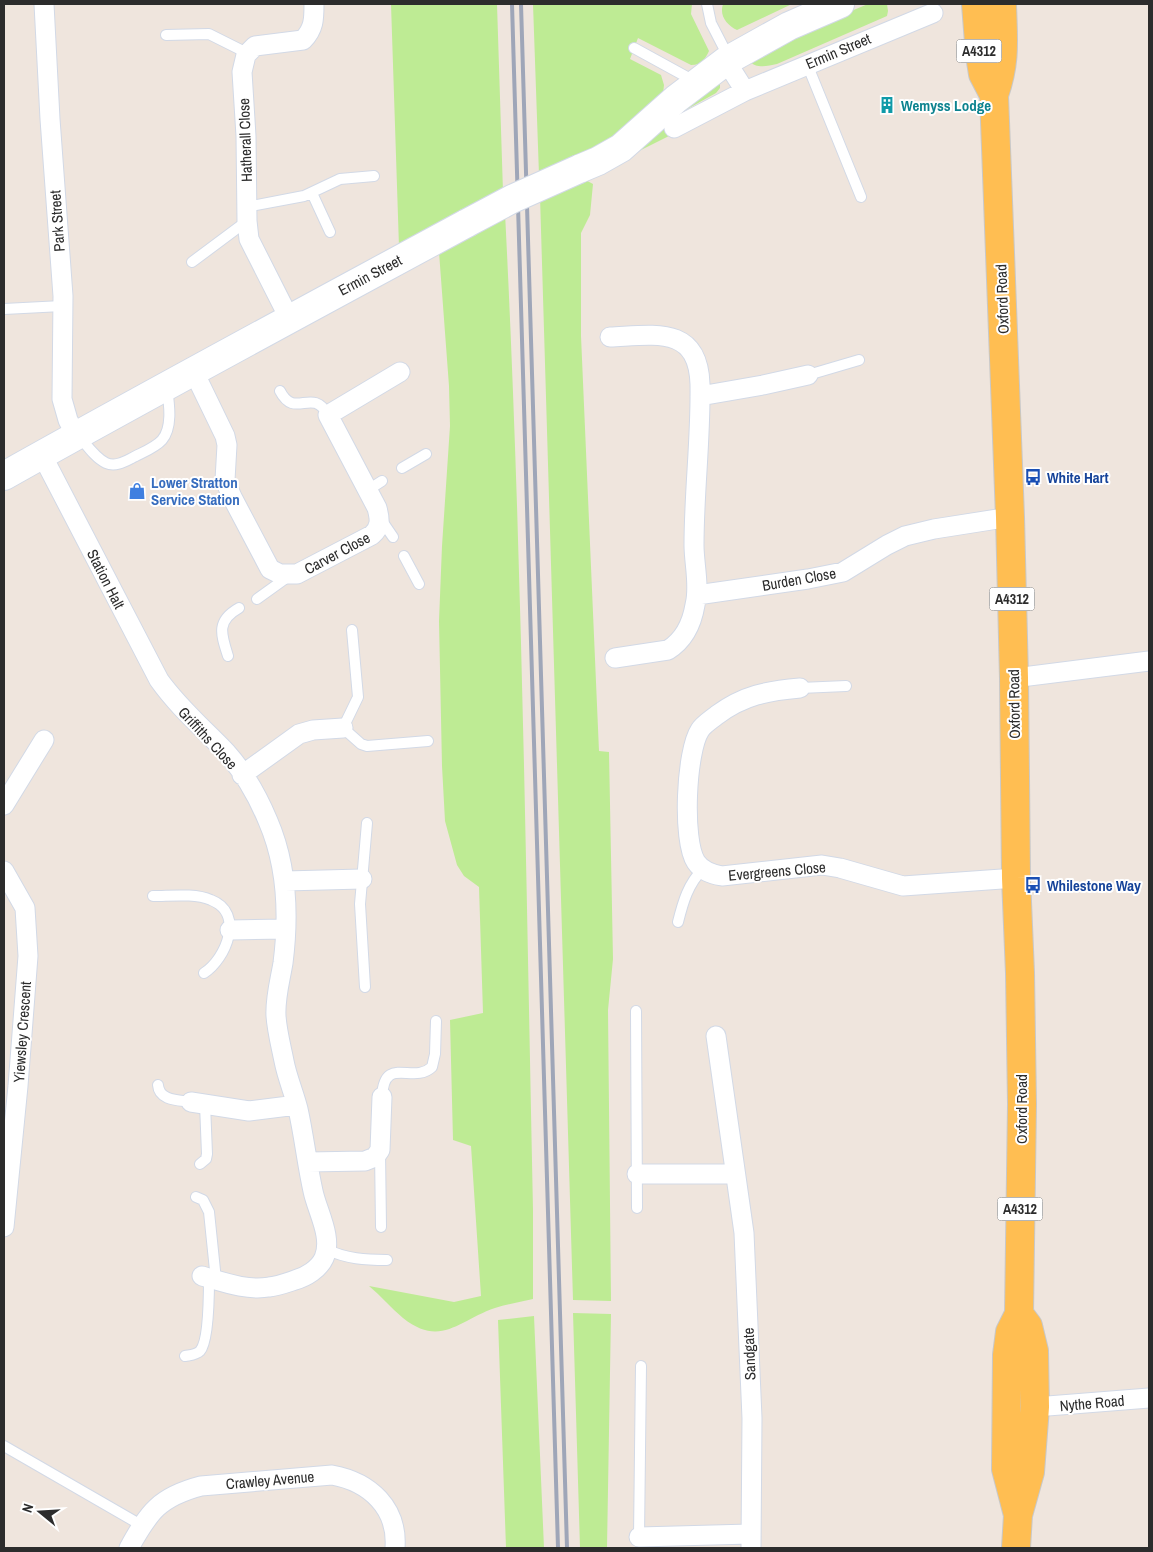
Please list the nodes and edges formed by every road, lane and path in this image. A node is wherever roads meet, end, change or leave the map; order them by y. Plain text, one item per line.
1 (44, 4) edge
2 (314, 4) edge
3 (707, 4) edge
4 (840, 4) edge
5 (996, 4) edge
6 (933, 13) dead end
7 (166, 35) dead end
8 (634, 48) dead end
9 (247, 53) junction
10 (728, 60) junction
11 (807, 64) junction
12 (697, 82) junction
13 (745, 92) junction
14 (674, 128) dead end
15 (374, 176) dead end
16 (312, 192) junction
17 (861, 197) dead end
18 (246, 214) junction
19 (330, 232) dead end
20 (192, 262) dead end
21 (62, 306) junction
22 (4, 309) edge
23 (289, 318) junction
24 (610, 337) dead end
25 (859, 360) dead end
26 (194, 372) junction
27 (400, 372) dead end
28 (808, 375) joint
29 (167, 387) junction
30 (280, 391) dead end
31 (700, 396) junction
32 (328, 415) junction
33 (77, 436) junction
34 (426, 454) dead end
35 (42, 455) junction
36 (402, 468) dead end
37 (4, 476) edge
38 (1010, 517) junction
39 (380, 518) junction
40 (393, 537) dead end
41 (404, 556) dead end
42 (290, 575) junction
43 (420, 584) dead end
44 (697, 595) junction
45 (257, 599) dead end
46 (239, 608) dead end
47 (352, 630) dead end
48 (228, 656) dead end
49 (615, 658) dead end
50 (1149, 661) edge
51 (1014, 678) junction
52 (846, 686) dead end
53 (800, 688) joint
54 (174, 701) joint
55 (343, 728) junction
56 (44, 740) dead end
57 (428, 741) dead end
58 (242, 775) junction
59 (4, 805) edge
60 (367, 822) dead end
61 (703, 869) junction
62 (4, 871) edge
63 (362, 878) junction
64 (1016, 878) junction
65 (284, 882) junction
66 (153, 896) dead end
67 (678, 922) dead end
68 (285, 929) junction
69 (230, 930) junction
70 (204, 973) dead end
71 (365, 987) dead end
72 (636, 1011) dead end
73 (436, 1020) dead end
74 (716, 1036) dead end
75 (158, 1085) dead end
76 (382, 1098) joint
77 (198, 1103) junction
78 (297, 1105) junction
79 (380, 1150) junction
80 (308, 1162) junction
81 (200, 1164) dead end
82 (637, 1174) junction
83 (735, 1174) junction
84 (196, 1197) dead end
85 (637, 1208) dead end
86 (4, 1227) edge
87 (381, 1227) dead end
88 (326, 1249) junction
89 (387, 1260) dead end
90 (209, 1278) junction
91 (1019, 1314) junction
92 (185, 1356) dead end
93 (641, 1366) dead end
94 (1149, 1398) edge
95 (1035, 1407) junction
96 (1007, 1408) junction
97 (4, 1446) edge
98 (1018, 1515) junction
99 (141, 1525) junction
100 (639, 1538) joint
101 (751, 1541) edge
102 (128, 1548) edge
103 (395, 1548) edge
104 (1016, 1548) edge

1 - 21 street, Park Street
2 - 9 street
3 - 10 lane
4 - 10 street, Ermin Street
5 - 38 main road, Oxford Road / A4312
6 - 11 street, Ermin Street
7 - 9 lane
8 - 12 lane
9 - 18 street, Hatherall Close
10 - 12 street, Ermin Street
10 - 13 street
11 - 13 street, Ermin Street
11 - 17 lane
12 - 23 street, Ermin Street, bridge
13 - 14 street, Ermin Street
15 - 16 lane
16 - 18 lane
16 - 19 lane
18 - 20 lane
18 - 23 street, Hatherall Close
21 - 22 lane
21 - 33 street, Park Street
23 - 26 street, Ermin Street
24 - 31 street
25 - 28 lane
26 - 29 street, Ermin Street
26 - 42 street, Carver Close
27 - 32 street
28 - 31 street
29 - 33 street, Ermin Street
29 - 33 lane
30 - 32 lane
31 - 44 street
32 - 39 street, Carver Close
33 - 35 street, Ermin Street
34 - 36 lane
35 - 37 street, Ermin Street
35 - 54 street, Station Halt
38 - 44 street, Burden Close
38 - 51 main road, Oxford Road / A4312
39 - 40 lane
39 - 42 street, Carver Close
41 - 43 lane
42 - 45 lane
44 - 49 street
46 - 48 lane
47 - 55 lane
50 - 51 street
51 - 64 main road, Oxford Road / A4312
52 - 53 lane
53 - 61 street
54 - 58 street, Griffiths Close
55 - 57 lane
55 - 58 street, Griffiths Close
56 - 59 street
58 - 65 street, Griffiths Close
60 - 63 lane
61 - 64 street, Evergreens Close
61 - 67 lane
62 - 86 street, Yiewsley Crescent
63 - 65 street
63 - 71 lane
64 - 91 main road, Oxford Road / A4312
65 - 68 street, Griffiths Close
66 - 69 lane
68 - 69 street
68 - 78 street, Griffiths Close
69 - 70 lane
72 - 82 lane
73 - 76 lane
74 - 83 street, Sandgate
75 - 77 lane
76 - 79 street
77 - 78 street
77 - 81 lane
78 - 80 street, Griffiths Close
79 - 80 street
79 - 87 lane
80 - 88 street, Griffiths Close
82 - 83 street
82 - 85 lane
83 - 101 street, Sandgate
84 - 90 lane
88 - 89 lane
88 - 90 street
90 - 92 lane
91 - 95 main road, Oxford Road / A4312
91 - 96 main road, Oxford Road / A4312
93 - 100 lane
94 - 95 street, Nythe Road
95 - 96 main road
95 - 98 main road, Oxford Road / A4312
96 - 98 main road, Oxford Road / A4312
97 - 99 lane
98 - 104 main road, Oxford Road / A4312
99 - 102 street, Crawley Avenue
99 - 103 street, Crawley Avenue
100 - 101 street, Sandgate

